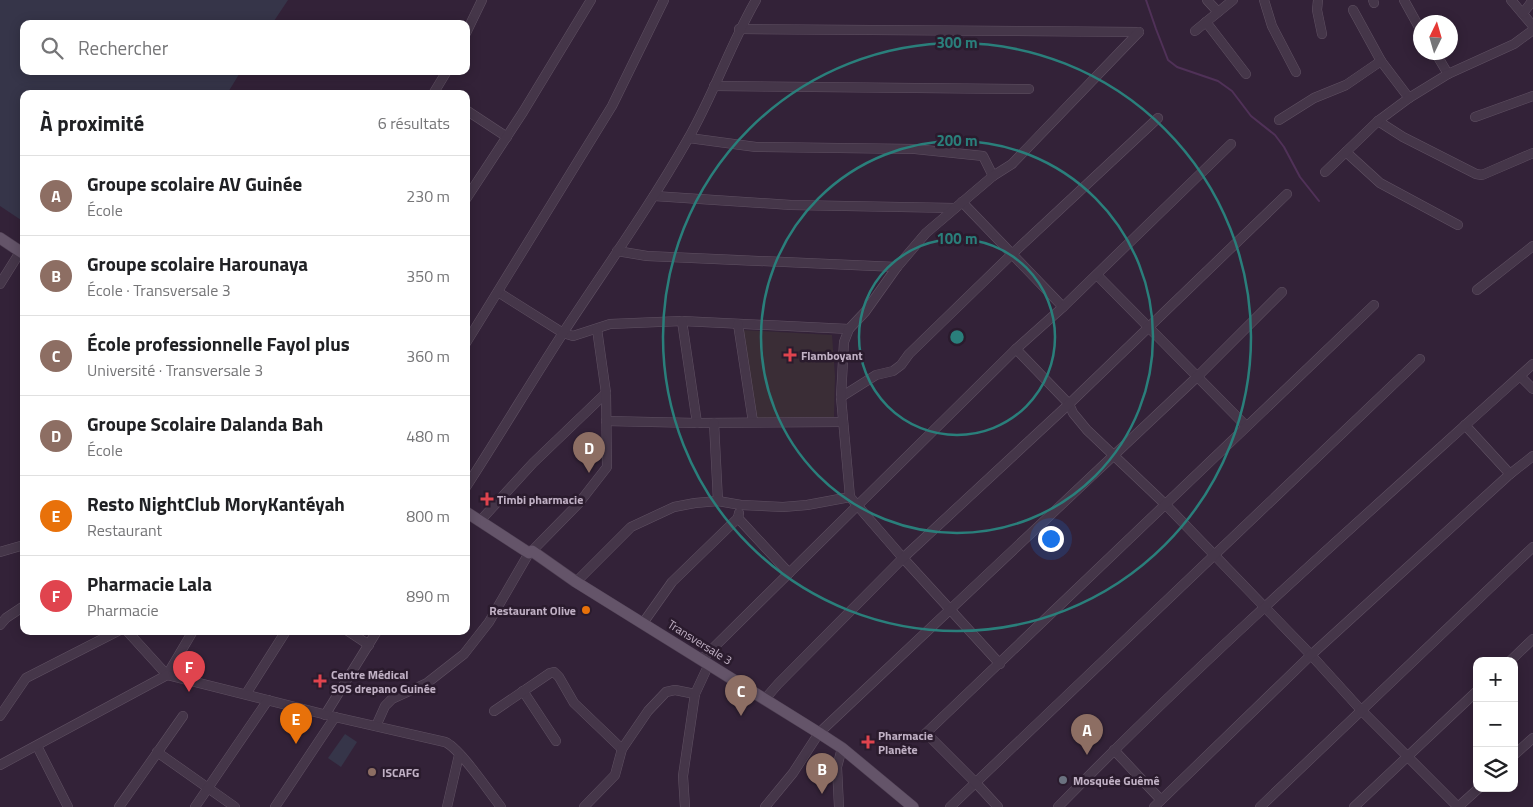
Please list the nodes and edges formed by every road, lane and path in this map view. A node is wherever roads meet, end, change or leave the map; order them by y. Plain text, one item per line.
1 (482, 0) edge
2 (591, 0) edge
3 (664, 0) edge
4 (756, 0) edge
5 (1207, 0) edge
6 (1233, 0) edge
7 (1264, 0) edge
8 (1318, 0) edge
9 (1404, 0) edge
10 (1511, 0) edge
11 (1533, 0) edge
12 (1353, 10) dead end
13 (1218, 12) junction
14 (1523, 13) junction
15 (1413, 16) edge
16 (1206, 22) junction
17 (470, 25) edge
18 (1533, 28) edge
19 (740, 29) junction
20 (1195, 31) dead end
21 (1322, 34) dead end
22 (1440, 60) edge
23 (1381, 61) junction
24 (1296, 72) dead end
25 (1246, 74) dead end
26 (1448, 74) junction
27 (445, 75) edge
28 (714, 86) junction
29 (1029, 89) dead end
30 (438, 90) edge
31 (1533, 96) edge
32 (1408, 98) junction
33 (470, 113) edge
34 (1476, 117) dead end
35 (1158, 118) dead end
36 (1279, 120) dead end
37 (1378, 121) junction
38 (506, 137) junction
39 (689, 138) junction
40 (1231, 144) dead end
41 (1346, 152) junction
42 (1533, 153) edge
43 (1326, 172) dead end
44 (993, 176) junction
45 (470, 193) edge
46 (1287, 194) dead end
47 (654, 196) junction
48 (958, 205) junction
49 (1458, 225) dead end
50 (0, 238) edge
51 (1533, 246) edge
52 (617, 251) junction
53 (20, 252) edge
54 (1011, 255) junction
55 (20, 256) edge
56 (897, 267) junction
57 (1097, 275) junction
58 (0, 284) edge
59 (1477, 290) dead end
60 (498, 292) junction
61 (1282, 292) dead end
62 (1374, 305) dead end
63 (1064, 307) junction
64 (682, 321) junction
65 (738, 324) junction
66 (1148, 327) junction
67 (598, 329) junction
68 (849, 329) junction
69 (563, 333) junction
70 (470, 337) edge
71 (1016, 349) junction
72 (1420, 359) dead end
73 (1533, 364) edge
74 (1198, 376) junction
75 (1520, 376) junction
76 (1533, 389) edge
77 (606, 393) junction
78 (840, 397) junction
79 (1069, 404) junction
80 (606, 421) junction
81 (753, 422) junction
82 (842, 422) junction
83 (697, 423) junction
84 (714, 423) junction
85 (1246, 426) junction
86 (1465, 426) junction
87 (1114, 455) junction
88 (1533, 456) edge
89 (1510, 474) junction
90 (470, 481) edge
91 (850, 497) junction
92 (718, 501) junction
93 (741, 505) junction
94 (1166, 505) junction
95 (856, 506) junction
96 (470, 515) edge
97 (738, 518) junction
98 (480, 521) junction
99 (20, 546) edge
100 (1533, 547) edge
101 (0, 552) edge
102 (531, 552) junction
103 (1215, 556) junction
104 (903, 558) junction
105 (789, 573) junction
106 (576, 582) junction
107 (1264, 606) junction
108 (20, 609) edge
109 (951, 610) junction
110 (644, 623) junction
111 (0, 625) edge
112 (110, 635) edge
113 (130, 635) edge
114 (192, 635) edge
115 (283, 635) edge
116 (354, 635) edge
117 (375, 635) edge
118 (1533, 639) edge
119 (369, 645) junction
120 (1311, 655) junction
121 (1514, 657) edge
122 (705, 662) junction
123 (1000, 664) junction
124 (167, 675) junction
125 (523, 691) junction
126 (246, 694) junction
127 (695, 694) junction
128 (1473, 695) edge
129 (268, 700) junction
130 (765, 700) junction
131 (1361, 710) junction
132 (494, 711) dead end
133 (325, 715) junction
134 (0, 716) edge
135 (183, 716) dead end
136 (336, 717) junction
137 (376, 726) junction
138 (820, 733) junction
139 (1533, 738) edge
140 (556, 741) dead end
141 (37, 746) junction
142 (842, 748) junction
143 (622, 749) junction
144 (1114, 750) junction
145 (157, 752) junction
146 (1518, 752) edge
147 (459, 755) junction
148 (1408, 755) junction
149 (0, 765) edge
150 (976, 783) junction
151 (208, 789) junction
152 (1475, 792) edge
153 (1161, 800) junction
154 (68, 807) edge
155 (119, 807) edge
156 (195, 807) edge
157 (235, 807) edge
158 (275, 807) edge
159 (447, 807) edge
160 (501, 807) edge
161 (584, 807) edge
162 (685, 807) edge
163 (765, 807) edge
164 (839, 807) edge
165 (913, 807) edge
166 (950, 807) edge
167 (998, 807) edge
168 (1058, 807) edge
169 (1154, 807) edge
170 (1260, 807) edge
171 (1354, 807) edge

1 - 17 street
2 - 38 street
3 - 60 street
4 - 19 street
5 - 13 street
6 - 13 street
7 - 24 street
8 - 21 street
9 - 15 street
10 - 14 street
11 - 14 street
12 - 23 street
13 - 16 street
14 - 18 street
16 - 20 street
16 - 25 street
18 - 26 street
19 - 28 street
19 - 44 street
22 - 26 street
23 - 32 street
23 - 36 street
26 - 32 street
27 - 30 street
28 - 29 street
28 - 39 street
31 - 34 street
32 - 37 street
33 - 38 street
35 - 54 street
37 - 41 street
37 - 42 street
38 - 45 street
39 - 44 street
39 - 47 street
40 - 57 street
41 - 43 street
41 - 49 street
44 - 48 street
46 - 66 street
47 - 48 street
47 - 52 street
48 - 54 street
48 - 56 street
50 - 53 main road
51 - 59 street
52 - 56 street
52 - 69 street
54 - 63 street
54 - 78 street
55 - 58 street
56 - 68 street
57 - 63 street
57 - 66 street
60 - 69 street
60 - 70 street
61 - 74 street
62 - 85 street
63 - 71 street
64 - 65 street
64 - 67 street
64 - 83 street
65 - 68 street
65 - 81 street
66 - 74 street
66 - 79 street
67 - 69 street
67 - 77 street
68 - 78 street
69 - 90 street
71 - 79 street
71 - 95 street
72 - 103 street
73 - 75 street
74 - 85 street
74 - 87 street
75 - 76 street
75 - 86 street
77 - 80 street
77 - 98 street
78 - 82 street
79 - 87 street
79 - 104 street
80 - 83 street
80 - 102 street
81 - 82 street
81 - 84 street
82 - 91 street
83 - 84 street
84 - 92 street
85 - 94 street
86 - 89 street
86 - 107 street
87 - 94 street
87 - 109 street
88 - 89 street
89 - 120 street
91 - 93 street
91 - 95 street
92 - 93 street
92 - 106 street
93 - 97 street
94 - 103 street
94 - 123 street
95 - 104 street
95 - 105 street
96 - 98 main road, Transversale 3
97 - 105 street
97 - 110 street
98 - 102 main road, Transversale 3
99 - 101 street
100 - 131 street
102 - 106 main road, Transversale 3
102 - 137 street
103 - 107 street
103 - 150 street
104 - 109 street
104 - 130 street
105 - 122 street
106 - 110 main road, Transversale 3
107 - 120 street
107 - 144 street
108 - 111 street
109 - 123 street
109 - 138 street
110 - 122 main road, Transversale 3
112 - 134 street
113 - 124 street
114 - 124 street
115 - 126 street
116 - 119 street
117 - 119 street
118 - 121 street
119 - 133 street
120 - 131 street
120 - 153 street
122 - 127 street
122 - 130 main road, Transversale 3
123 - 150 street
124 - 126 street
124 - 141 street
125 - 132 street
125 - 140 street
125 - 143 street
126 - 129 street
127 - 143 street
127 - 162 street
128 - 148 street
129 - 133 street
129 - 151 street
130 - 138 main road, Transversale 3
131 - 148 street
131 - 170 street
133 - 136 street
135 - 145 street
136 - 137 street
136 - 158 street
137 - 147 street
138 - 142 main road, Transversale 3
138 - 163 street
139 - 146 street
141 - 149 street
141 - 154 street
142 - 164 street
142 - 165 main road, Transversale 3
143 - 161 street
144 - 153 street
144 - 168 street
145 - 151 street
145 - 155 street
147 - 159 street
147 - 160 street
148 - 152 street
148 - 171 street
150 - 166 street
150 - 167 street
151 - 156 street
151 - 157 street
153 - 169 street

